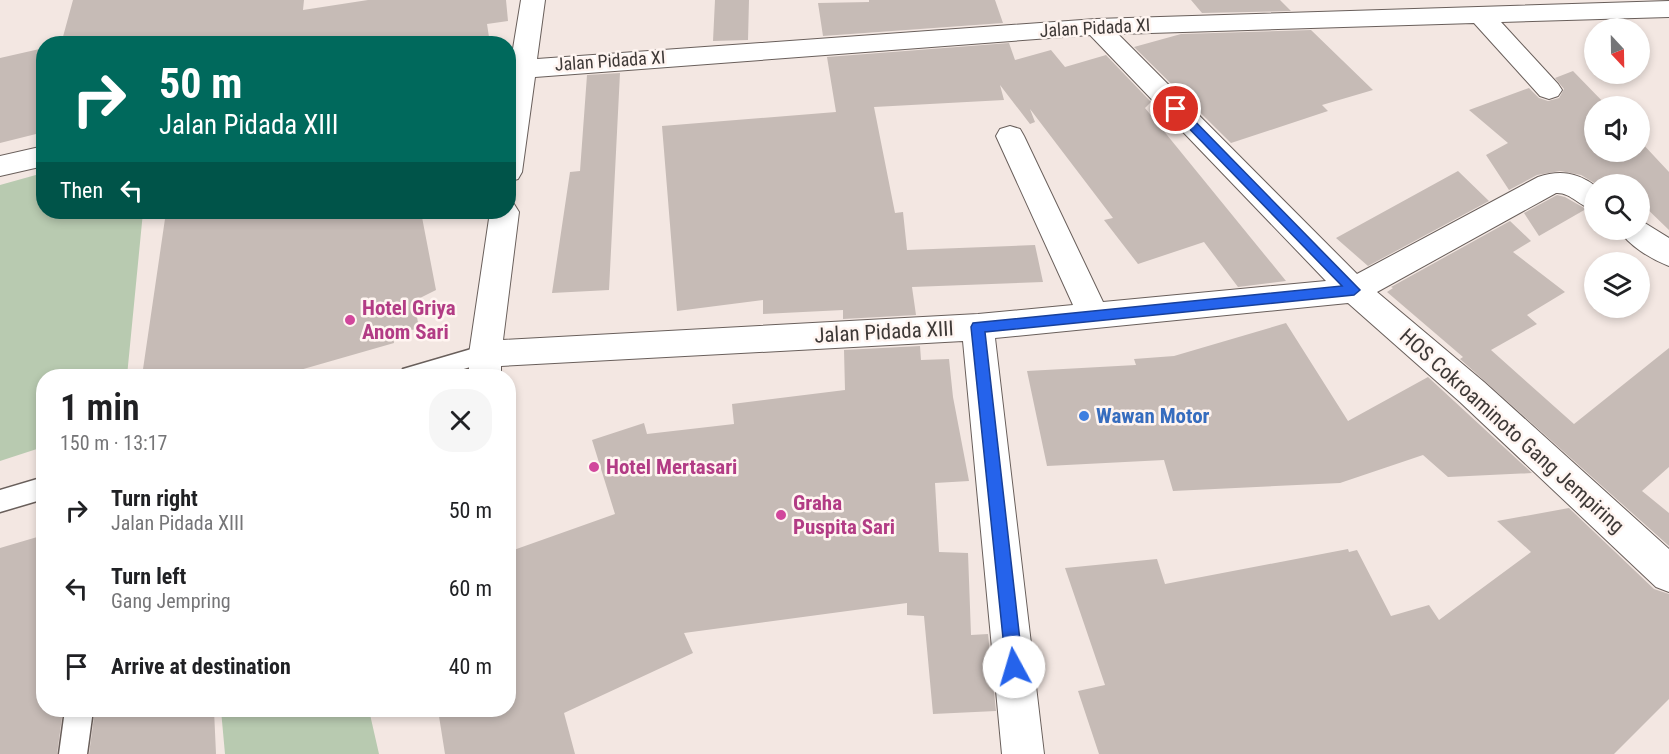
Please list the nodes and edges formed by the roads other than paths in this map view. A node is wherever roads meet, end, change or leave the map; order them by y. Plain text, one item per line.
1 (533, 0) edge
2 (1669, 9) edge
3 (1481, 15) junction
4 (1096, 27) junction
5 (516, 65) edge
6 (516, 69) edge
7 (1549, 90) dead end
8 (1010, 136) dead end
9 (36, 158) edge
10 (0, 166) edge
11 (1584, 193) edge
12 (503, 219) edge
13 (1650, 240) edge
14 (1667, 251) edge
15 (1354, 290) junction
16 (1093, 315) junction
17 (978, 327) junction
18 (485, 365) edge
19 (458, 369) edge
20 (36, 490) edge
21 (0, 501) edge
22 (1669, 573) edge
23 (78, 717) edge
24 (73, 754) edge
25 (1023, 754) edge

1 - 5 street
2 - 3 street, Jalan Pidada XI
3 - 4 street, Jalan Pidada XI
3 - 7 street
4 - 6 street, Jalan Pidada XI
4 - 15 street, HOS Cokroaminoto Gang Jempiring
8 - 16 street
9 - 10 street
11 - 15 street
12 - 18 street
13 - 14 street
15 - 16 street, Jalan Pidada XIII
15 - 22 street, HOS Cokroaminoto Gang Jempiring
16 - 17 street, Jalan Pidada XIII
17 - 18 street, Jalan Pidada XIII
17 - 25 street
18 - 19 lane
20 - 21 lane
23 - 24 lane

